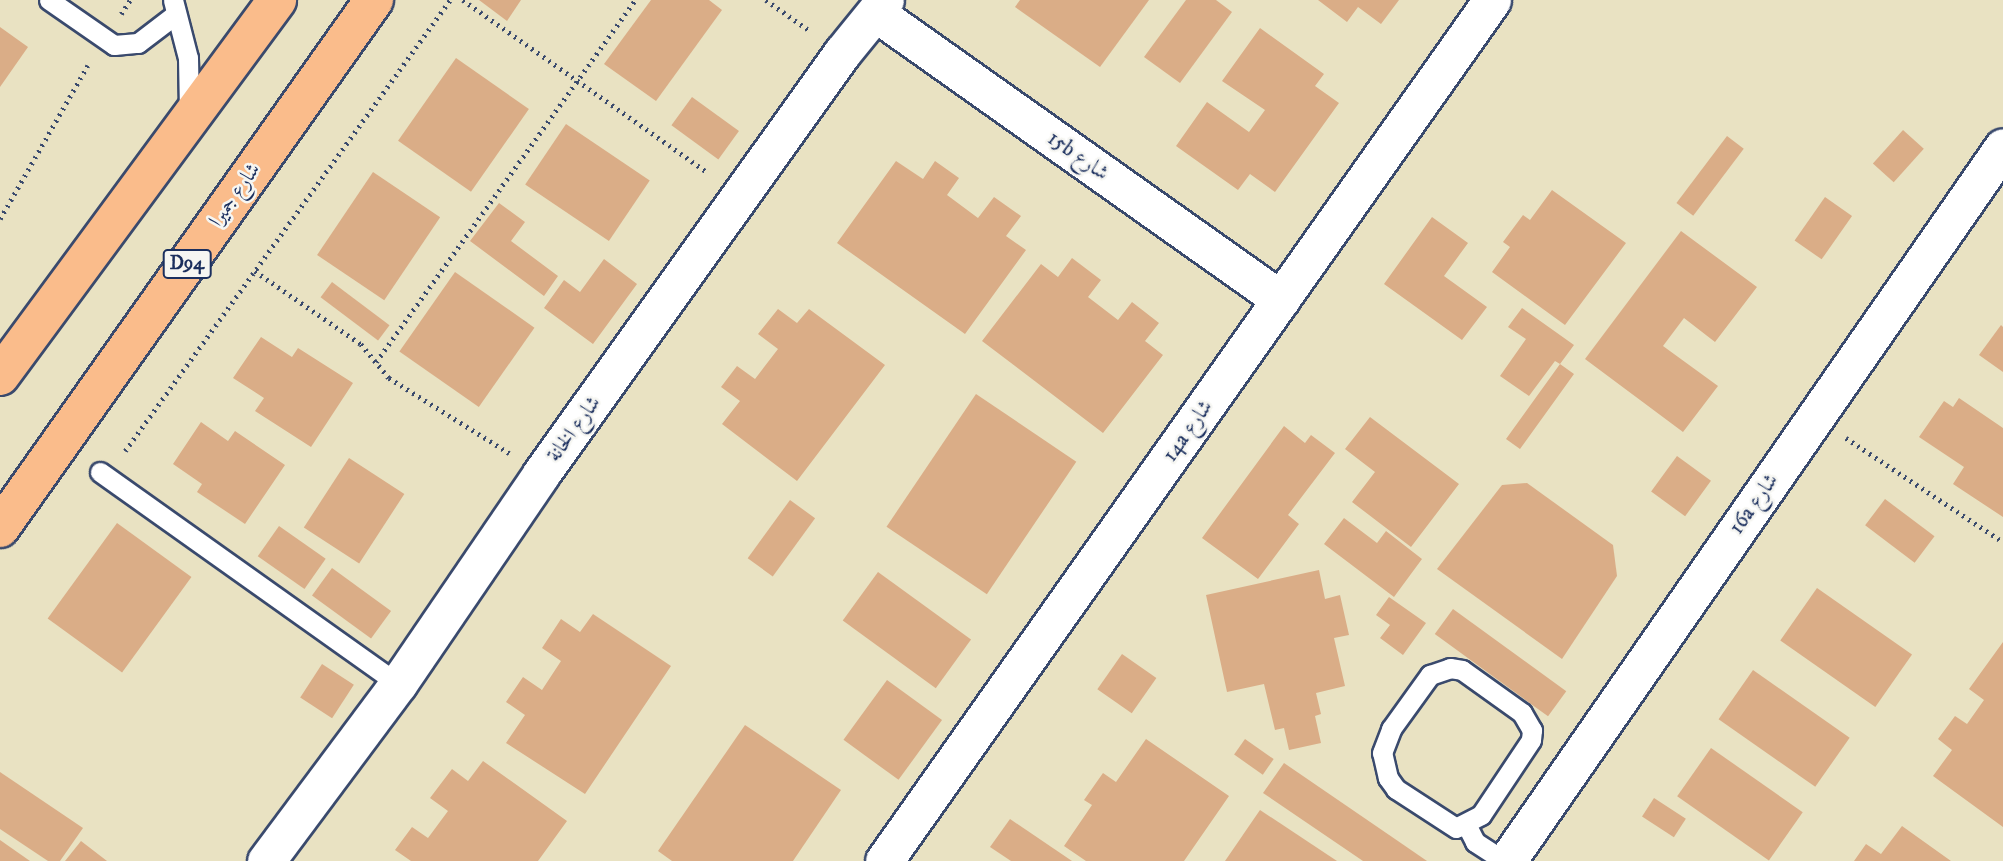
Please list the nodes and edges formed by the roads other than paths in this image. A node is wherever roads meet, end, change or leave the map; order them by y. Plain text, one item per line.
1 (50, 0) edge
2 (277, 0) edge
3 (374, 0) edge
4 (1492, 0) edge
5 (174, 7) edge
6 (881, 7) edge
7 (189, 120) junction
8 (2003, 147) edge
9 (1281, 300) junction
10 (4, 363) edge
11 (100, 472) road end
12 (0, 528) edge
13 (398, 684) junction
14 (1467, 826) junction
15 (266, 861) edge
16 (884, 861) edge
17 (1505, 861) edge

1 - 5 lane
2 - 7 main road
3 - 12 main road, شارع جميرا / D94
4 - 9 street, 14a شارع
5 - 7 lane
6 - 9 street, 15b شارع
6 - 13 street, شارع الخانة
7 - 10 main road
8 - 17 street, 16a شارع
9 - 16 street, 14a شارع
11 - 13 lane
13 - 15 street, شارع الخانة
14 - 14 lane
14 - 17 lane

